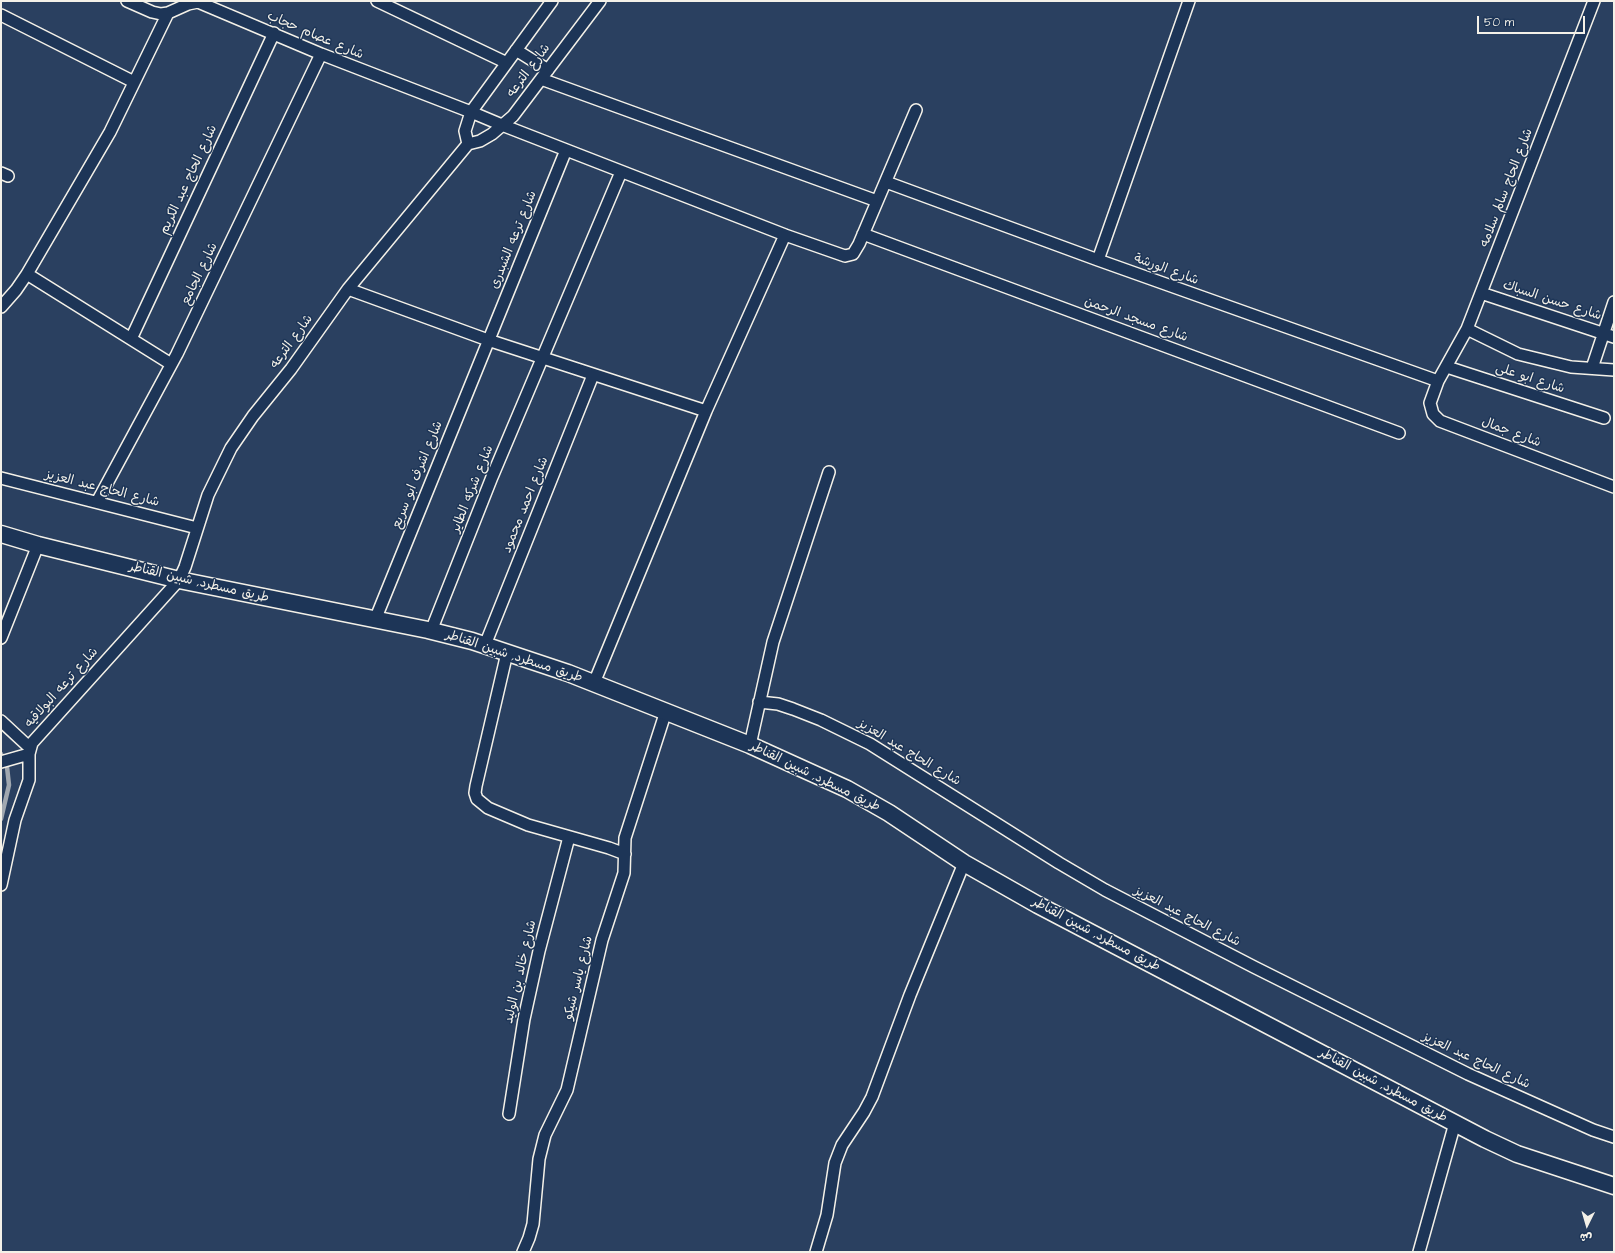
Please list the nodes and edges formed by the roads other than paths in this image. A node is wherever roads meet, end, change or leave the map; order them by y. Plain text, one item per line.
1 (127, 1) edge
2 (376, 1) edge
3 (552, 1) edge
4 (600, 1) edge
5 (1189, 1) edge
6 (1594, 1) edge
7 (168, 13) junction
8 (1, 15) edge
9 (274, 33) junction
10 (516, 50) junction
11 (321, 54) junction
12 (506, 63) junction
13 (544, 74) junction
14 (134, 82) junction
15 (916, 110) dead end
16 (471, 112) junction
17 (502, 125) junction
18 (468, 144) junction
19 (566, 150) junction
20 (621, 172) junction
21 (886, 182) junction
22 (877, 201) junction
23 (863, 234) junction
24 (785, 235) junction
25 (1098, 260) junction
26 (27, 274) junction
27 (348, 289) junction
28 (1481, 293) junction
29 (1614, 302) edge
30 (1, 307) edge
31 (1467, 329) junction
32 (1609, 335) edge
33 (131, 339) junction
34 (488, 340) junction
35 (542, 358) junction
36 (171, 364) junction
37 (1447, 366) junction
38 (1592, 368) junction
39 (1614, 370) edge
40 (594, 375) junction
41 (1438, 381) junction
42 (706, 411) junction
43 (1604, 418) dead end
44 (1399, 433) dead end
45 (829, 472) dead end
46 (1, 478) edge
47 (1614, 487) edge
48 (97, 502) junction
49 (197, 528) junction
50 (1, 534) edge
51 (38, 545) junction
52 (182, 573) junction
53 (374, 620) junction
54 (431, 631) junction
55 (1, 638) edge
56 (485, 645) junction
57 (507, 653) junction
58 (594, 683) junction
59 (758, 707) junction
60 (666, 711) junction
61 (1, 721) edge
62 (751, 740) junction
63 (26, 753) junction
64 (1, 762) edge
65 (569, 837) junction
66 (625, 854) junction
67 (964, 863) junction
68 (1, 886) edge
69 (509, 1114) dead end
70 (1455, 1123) junction
71 (1614, 1137) edge
72 (1614, 1186) edge
73 (523, 1252) edge
74 (816, 1252) edge
75 (1419, 1252) edge

1 - 7 street
2 - 12 street
3 - 10 street, شارع الترعه
4 - 13 street, شارع الترعه
5 - 25 street
6 - 28 street, شارع الحاج سالم سلامه
7 - 9 street, شارع عصام حجاب
7 - 14 street
8 - 14 street
9 - 11 street, شارع عصام حجاب
9 - 33 street, شارع الحاج عبد الكريم
10 - 12 street, شارع الترعه
10 - 13 street
11 - 16 street, شارع عصام حجاب
11 - 36 street, شارع الجامع
12 - 16 street, شارع الترعه
13 - 17 street, شارع الترعه
13 - 22 street
14 - 26 street
15 - 21 street, شارع عصام حجاب
16 - 17 street, شارع عصام حجاب
16 - 18 street, شارع الترعه
17 - 18 street, شارع الترعه
17 - 19 street, شارع عصام حجاب
18 - 27 street, شارع الترعه
19 - 20 street, شارع عصام حجاب
19 - 34 street, شارع ترعه الشبدرى
20 - 24 street, شارع عصام حجاب
20 - 35 street, شارع شركه الطاير
21 - 22 street, شارع عصام حجاب
21 - 25 street, شارع الورشة
22 - 23 street, شارع عصام حجاب
23 - 24 street, شارع عصام حجاب
23 - 44 street, شارع مسجد الرحمن
24 - 42 street
25 - 41 street, شارع الورشة
26 - 30 street
26 - 33 street
27 - 34 street
27 - 49 street, شارع الترعه
28 - 31 street, شارع الحاج سالم سلامه
28 - 32 street, شارع حسن السباك
29 - 32 street
31 - 37 street, شارع الحاج سالم سلامه
31 - 38 street
32 - 38 street
33 - 36 street
34 - 35 street
34 - 53 street, شارع اشرف ابو سريع
35 - 40 street
35 - 54 street, شارع شركه الطاير
36 - 48 street, شارع الجامع
37 - 41 street, شارع الحاج سالم سلامه
37 - 43 street, شارع ابو على
38 - 39 street
40 - 42 street
40 - 56 street, شارع احمد محمود
41 - 47 street, شارع جمال
42 - 58 street
45 - 59 street
46 - 48 street, شارع الحاج عبد العزيز
48 - 49 street, شارع الحاج عبد العزيز
49 - 52 street, شارع الترعه
50 - 51 main road, طريق مسطرد, شبين القناطر
51 - 52 main road, طريق مسطرد, شبين القناطر
51 - 55 street
52 - 53 main road, طريق مسطرد, شبين القناطر
52 - 63 street, شارع ترعه البولاقيه
53 - 54 main road, طريق مسطرد, شبين القناطر
54 - 56 main road, طريق مسطرد, شبين القناطر
56 - 57 main road, طريق مسطرد, شبين القناطر
57 - 58 main road, طريق مسطرد, شبين القناطر
57 - 65 street
58 - 60 main road, طريق مسطرد, شبين القناطر
59 - 62 street
59 - 71 street, شارع الحاج عبد العزيز
60 - 62 main road, طريق مسطرد, شبين القناطر
60 - 66 street, شارع ياسر شيكو
61 - 63 street
62 - 67 main road, طريق مسطرد, شبين القناطر
63 - 64 street
63 - 68 street
65 - 66 street
65 - 69 street, شارع خالد بن الوليد
66 - 73 street, شارع ياسر شيكو
67 - 70 main road, طريق مسطرد, شبين القناطر
67 - 74 street
70 - 72 main road, طريق مسطرد, شبين القناطر
70 - 75 street

